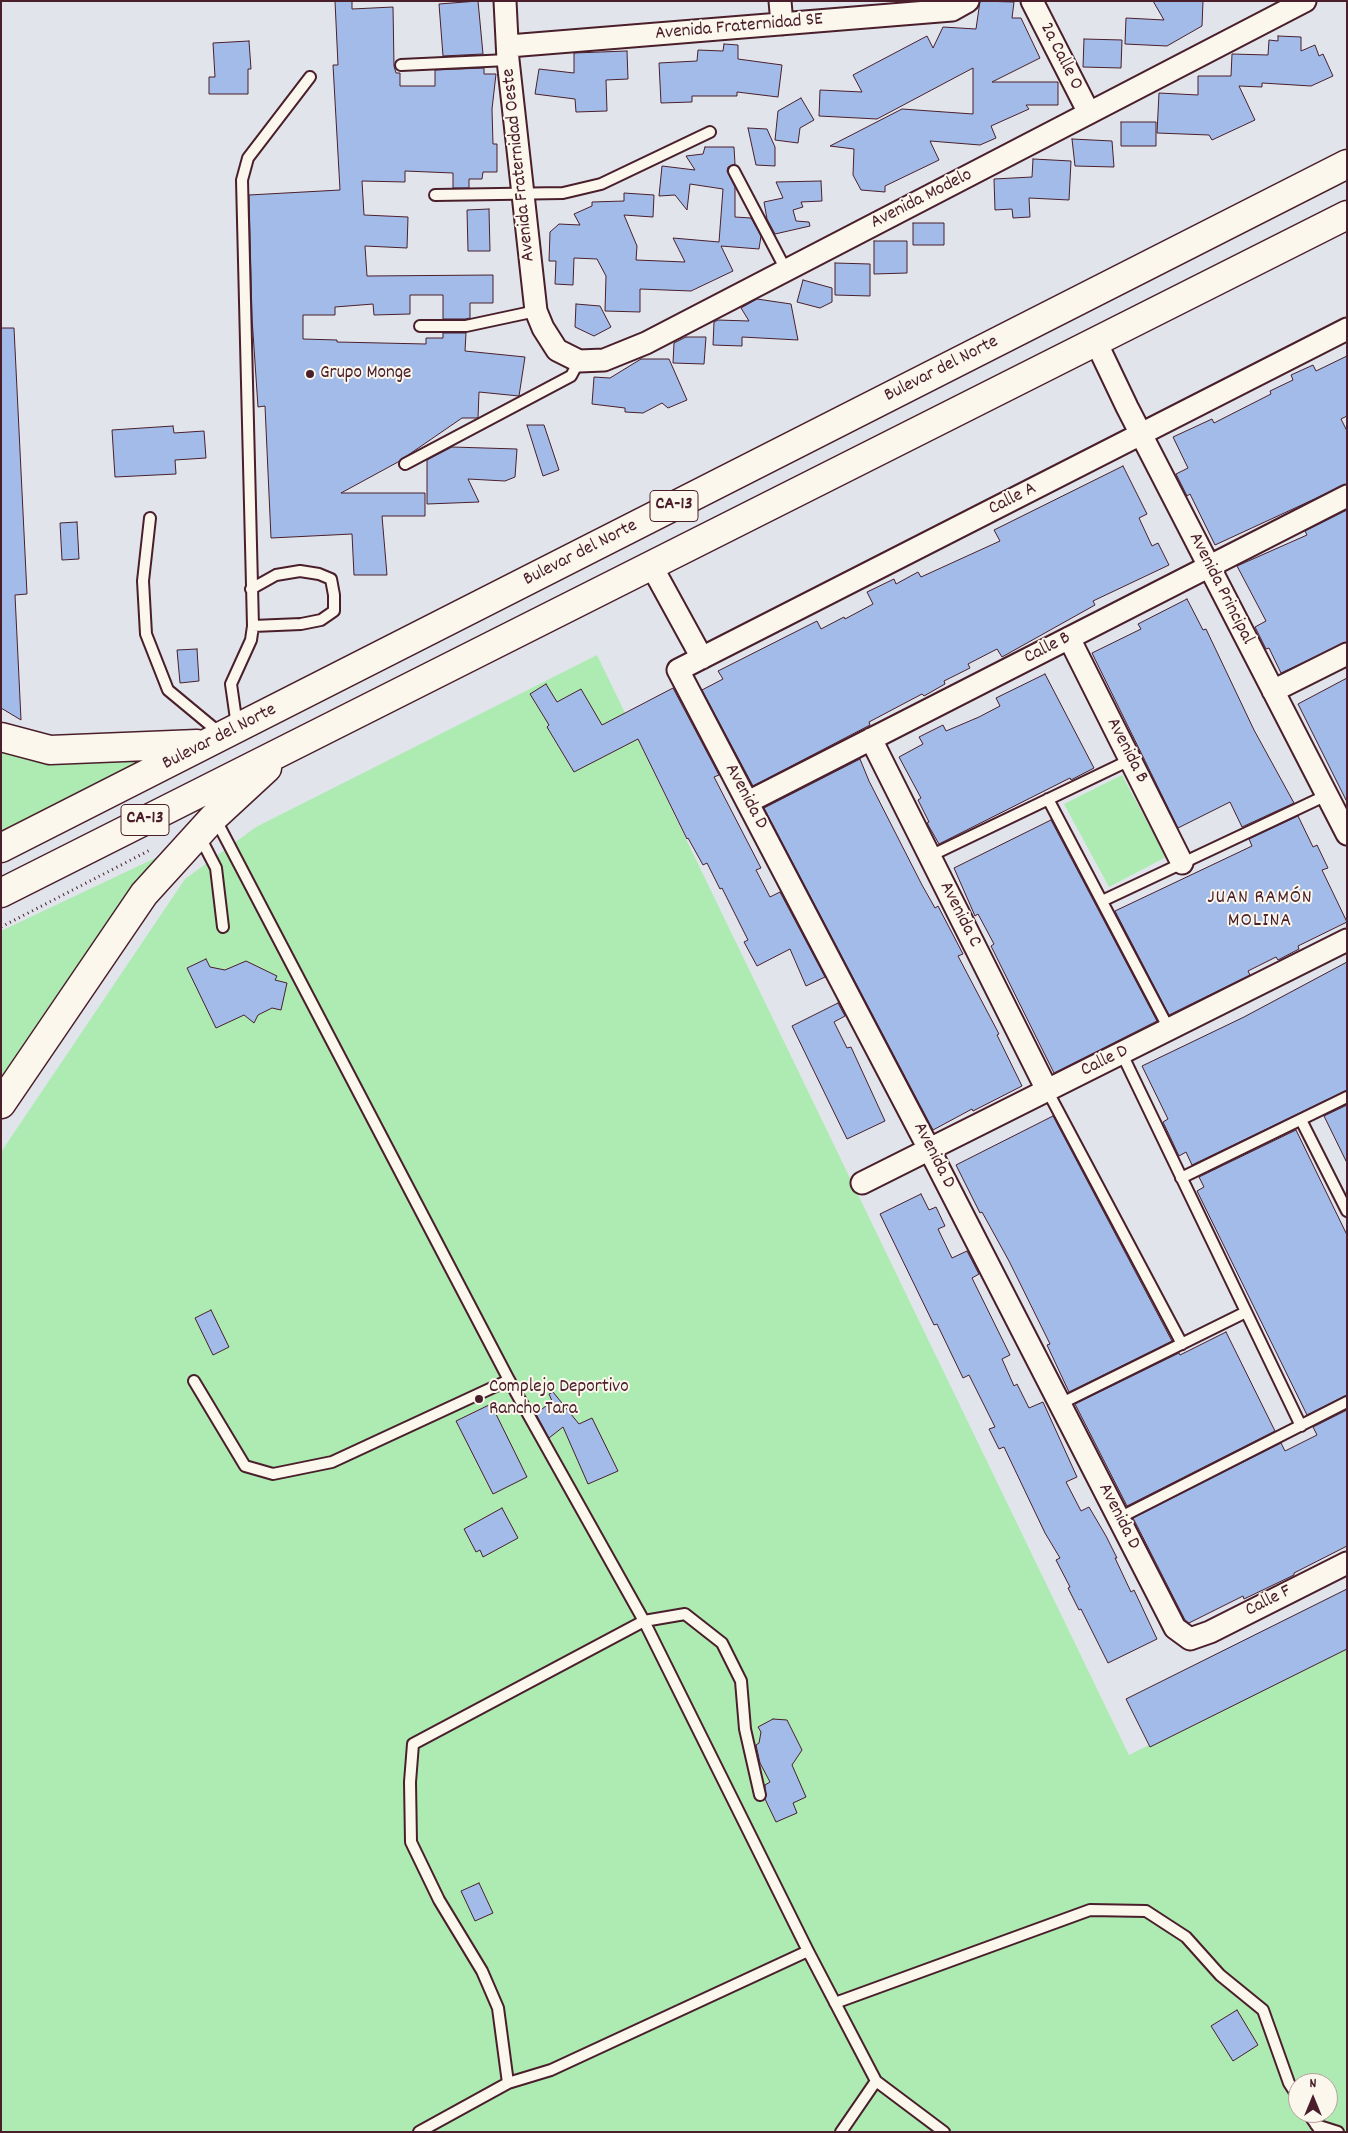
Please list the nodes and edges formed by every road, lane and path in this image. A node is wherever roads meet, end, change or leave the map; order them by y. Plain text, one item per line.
1 (505, 1) edge
2 (780, 1) edge
3 (968, 1) edge
4 (1032, 1) edge
5 (1305, 1) edge
6 (782, 24) junction
7 (508, 53) junction
8 (401, 65) dead end
9 (310, 77) dead end
10 (1089, 113) junction
11 (710, 132) dead end
12 (1347, 164) edge
13 (734, 172) dead end
14 (524, 192) junction
15 (435, 195) dead end
16 (1347, 214) edge
17 (786, 270) junction
18 (539, 319) junction
19 (420, 326) dead end
20 (1347, 329) edge
21 (1096, 342) junction
22 (579, 361) junction
23 (1141, 435) junction
24 (406, 464) dead end
25 (1347, 496) edge
26 (150, 518) dead end
27 (651, 565) junction
28 (1209, 566) junction
29 (251, 589) junction
30 (253, 626) junction
31 (1069, 638) junction
32 (1347, 654) edge
33 (702, 658) junction
34 (678, 670) joint
35 (1273, 690) junction
36 (224, 736) junction
37 (1, 737) edge
38 (871, 739) junction
39 (290, 746) junction
40 (1130, 760) junction
41 (1327, 795) junction
42 (1048, 800) junction
43 (748, 802) junction
44 (207, 825) junction
45 (1347, 834) edge
46 (1, 848) edge
47 (178, 856) junction
48 (930, 856) junction
49 (1182, 863) junction
50 (1, 893) edge
51 (1102, 901) junction
52 (1, 927) edge
53 (223, 927) dead end
54 (1347, 940) edge
55 (1169, 1029) junction
56 (1122, 1054) junction
57 (1047, 1090) junction
58 (1347, 1098) edge
59 (1, 1104) edge
60 (1301, 1120) junction
61 (929, 1149) junction
62 (1181, 1178) junction
63 (862, 1183) dead end
64 (1347, 1211) edge
65 (1246, 1312) junction
66 (1182, 1344) junction
67 (509, 1380) junction
68 (194, 1381) dead end
69 (1347, 1402) edge
70 (1060, 1404) junction
71 (1301, 1426) junction
72 (1119, 1518) junction
73 (1347, 1563) edge
74 (644, 1621) junction
75 (1190, 1639) joint
76 (760, 1795) dead end
77 (808, 1951) junction
78 (835, 2003) junction
79 (1288, 2080) edge
80 (876, 2081) junction
81 (508, 2083) junction
82 (1318, 2128) edge
83 (419, 2132) edge
84 (841, 2132) edge
85 (944, 2132) edge
86 (1338, 2132) edge

1 - 7 street, Avenida Fraternidad Oeste
2 - 6 street
3 - 6 street, Avenida Fraternidad SE
4 - 10 street, 2a Calle O
5 - 10 street, Avenida Modelo
6 - 7 street, Avenida Fraternidad SE
7 - 8 lane
7 - 14 street, Avenida Fraternidad Oeste
9 - 29 lane
10 - 17 street, Avenida Modelo
11 - 14 lane
12 - 36 highway, Bulevar del Norte / CA-13
13 - 17 lane
14 - 15 lane
14 - 18 street, Avenida Fraternidad Oeste
16 - 21 highway, Bulevar del Norte / CA-13
17 - 22 street, Avenida Modelo
18 - 19 lane
18 - 22 street, Avenida Modelo
20 - 23 street, Calle A
21 - 23 street, Avenida Principal
21 - 27 highway, Bulevar del Norte / CA-13
22 - 24 lane
23 - 28 street, Avenida Principal
23 - 33 street, Calle A
25 - 28 street, Calle B
26 - 36 lane
27 - 33 street
27 - 39 highway, Bulevar del Norte / CA-13
28 - 31 street, Calle B
28 - 35 street, Avenida Principal
29 - 30 lane
29 - 30 lane
30 - 36 lane
31 - 38 street, Calle B
31 - 40 street, Avenida B
32 - 35 street
33 - 34 street, Calle A
34 - 43 street, Avenida D
35 - 41 street, Avenida Principal
36 - 37 highway
36 - 46 highway, Bulevar del Norte / CA-13
38 - 43 street, Calle B
38 - 48 street, Avenida C
39 - 44 highway
39 - 50 highway, Bulevar del Norte / CA-13
40 - 42 lane
40 - 49 street, Avenida B
41 - 45 street, Avenida Principal
41 - 49 lane
42 - 48 lane
42 - 51 lane
43 - 61 street, Avenida D
44 - 47 highway
44 - 53 lane
44 - 67 lane
47 - 52 path
47 - 59 highway
48 - 57 street, Avenida C
49 - 51 lane
51 - 55 lane
54 - 55 street, Calle D
55 - 56 street, Calle D
56 - 57 street, Calle D
56 - 62 lane
57 - 61 street, Calle D
57 - 66 lane
58 - 60 lane
60 - 62 lane
60 - 64 lane
61 - 63 street, Calle D
61 - 70 street, Avenida D
62 - 65 lane
65 - 66 lane
65 - 71 lane
66 - 70 lane
67 - 68 lane
67 - 74 lane
69 - 71 lane
70 - 72 street, Avenida D
71 - 72 lane
72 - 75 street, Avenida D
73 - 75 street, Calle F
74 - 76 lane
74 - 77 lane
74 - 81 lane
77 - 78 lane
77 - 81 lane
78 - 79 lane
78 - 80 lane
80 - 84 lane
80 - 85 lane
81 - 83 lane
82 - 86 lane

